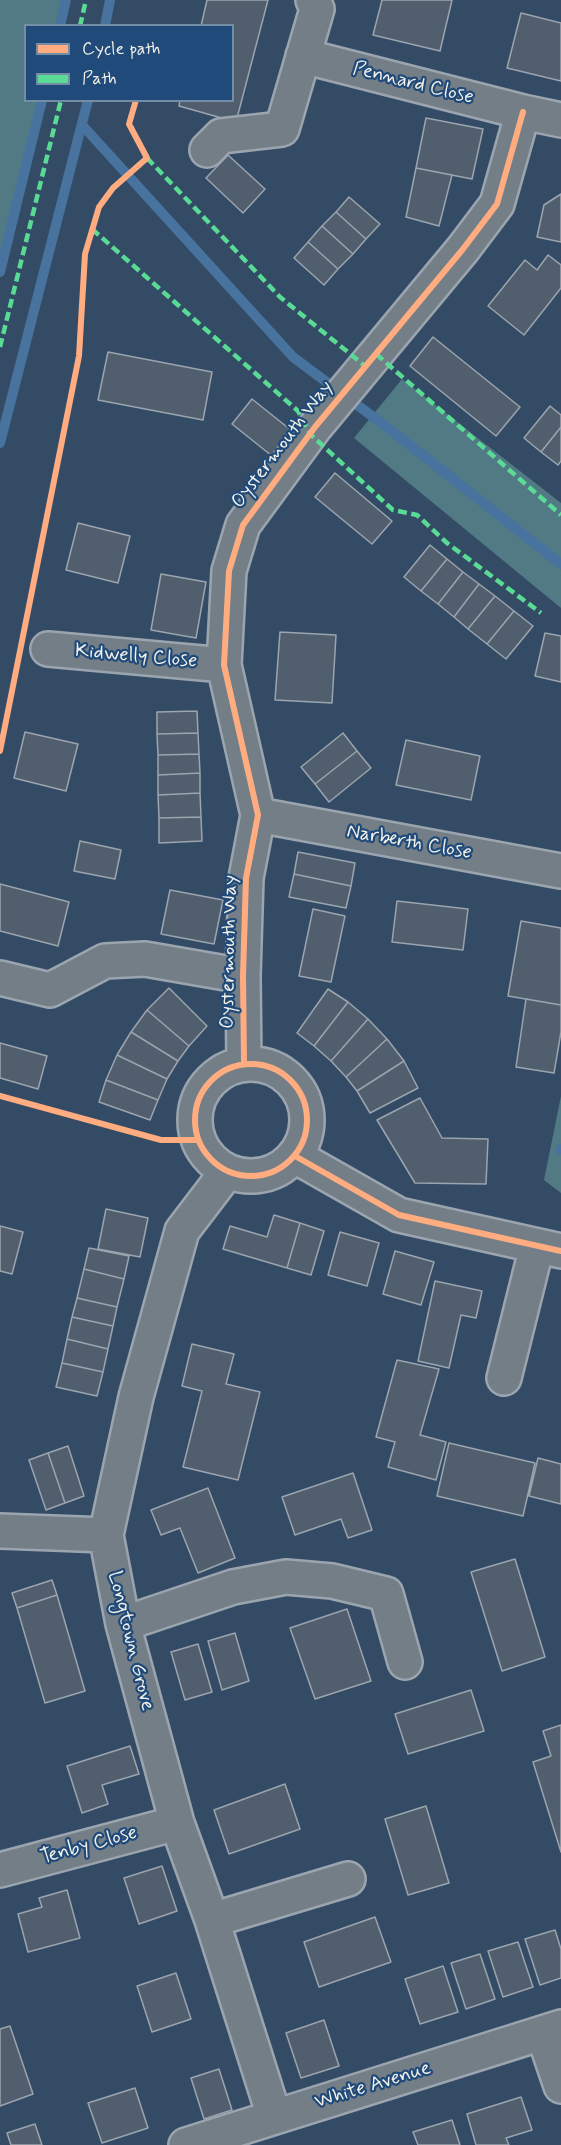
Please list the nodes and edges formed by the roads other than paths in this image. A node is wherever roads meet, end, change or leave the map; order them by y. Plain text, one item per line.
1 (313, 0) edge
2 (303, 56) junction
3 (523, 112) junction
4 (561, 120) edge
5 (207, 150) dead end
6 (48, 649) dead end
7 (224, 665) junction
8 (258, 815) junction
9 (561, 871) edge
10 (243, 975) junction
11 (0, 978) edge
12 (244, 1064) junction
13 (295, 1156) junction
14 (227, 1172) junction
15 (549, 1249) edge
16 (504, 1378) dead end
17 (0, 1531) edge
18 (106, 1534) junction
19 (123, 1624) junction
20 (405, 1662) dead end
21 (177, 1823) junction
22 (0, 1870) edge
23 (348, 1879) dead end
24 (212, 1920) junction
25 (552, 2030) edge
26 (561, 2086) edge
27 (274, 2116) junction
28 (186, 2145) edge

1 - 2 street
2 - 3 street, Pennard Close
2 - 5 street
3 - 4 street, Pennard Close
3 - 7 street, Oystermouth Way
6 - 7 street, Kidwelly Close
7 - 8 street, Oystermouth Way
8 - 9 street, Narberth Close
8 - 10 street, Oystermouth Way
10 - 11 street
10 - 12 street, Oystermouth Way
12 - 13 street
12 - 14 street
13 - 14 street
13 - 15 street
14 - 18 street, Longtown Grove
15 - 16 street
17 - 18 street
18 - 19 street, Longtown Grove
19 - 20 street
19 - 21 street, Longtown Grove
21 - 22 street, Tenby Close
21 - 24 street, Longtown Grove
23 - 24 street
24 - 27 street, Longtown Grove
25 - 26 street
25 - 27 street, White Avenue
27 - 28 street, White Avenue

